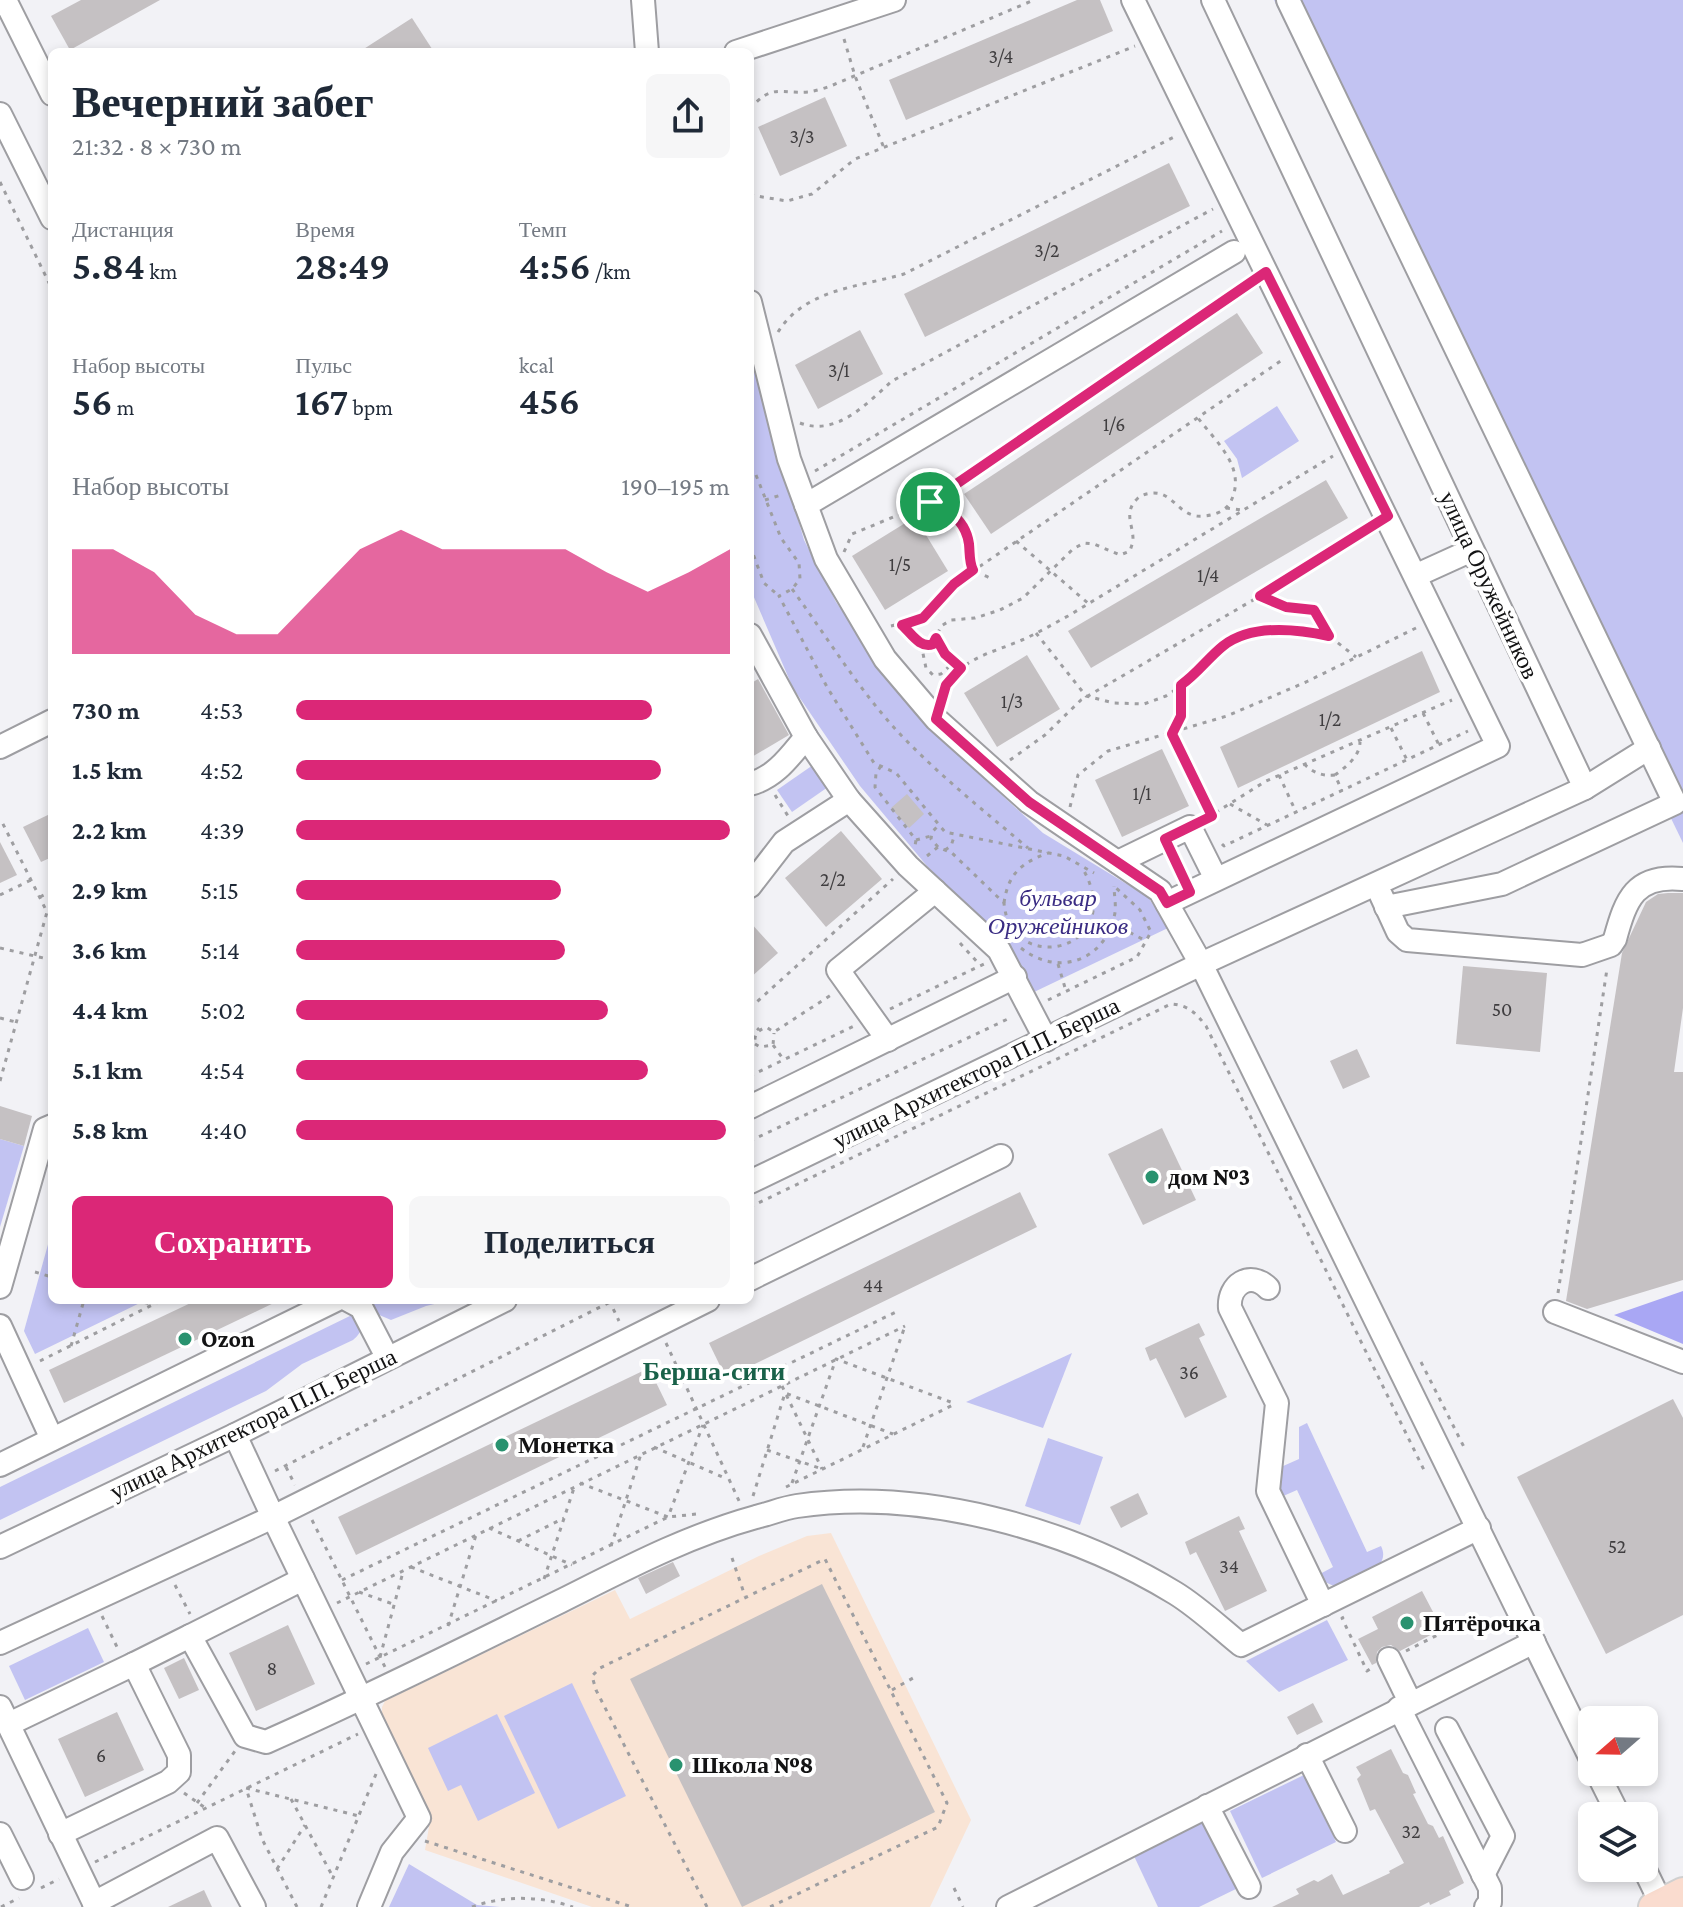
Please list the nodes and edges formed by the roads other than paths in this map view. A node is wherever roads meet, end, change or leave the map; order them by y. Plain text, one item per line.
1 (5, 0) edge
2 (643, 0) edge
3 (894, 0) edge
4 (1133, 0) edge
5 (1213, 0) edge
6 (1288, 0) edge
7 (647, 48) edge
8 (748, 48) edge
9 (48, 86) edge
10 (0, 114) edge
11 (6, 140) edge
12 (48, 211) edge
13 (1234, 252) dead end
14 (754, 318) edge
15 (803, 497) junction
16 (1472, 550) junction
17 (1417, 575) junction
18 (754, 651) edge
19 (759, 671) edge
20 (48, 723) edge
21 (806, 737) junction
22 (0, 747) edge
23 (1649, 748) junction
24 (757, 782) edge
25 (1585, 788) junction
26 (849, 800) junction
27 (1118, 862) junction
28 (1216, 879) junction
29 (1683, 879) edge
30 (754, 881) edge
31 (1376, 883) junction
32 (935, 891) junction
33 (1167, 903) junction
34 (1386, 907) junction
35 (1201, 964) junction
36 (1015, 977) junction
37 (888, 1040) junction
38 (1046, 1040) junction
39 (754, 1105) edge
40 (48, 1128) edge
41 (1001, 1156) dead end
42 (754, 1180) edge
43 (754, 1277) edge
44 (0, 1287) edge
45 (1268, 1288) dead end
46 (328, 1304) edge
47 (355, 1304) edge
48 (497, 1304) edge
49 (700, 1304) edge
50 (1555, 1312) road end
51 (0, 1326) edge
52 (387, 1357) junction
53 (1683, 1362) edge
54 (235, 1435) junction
55 (52, 1439) junction
56 (0, 1465) edge
57 (273, 1517) junction
58 (1479, 1528) junction
59 (0, 1547) edge
60 (303, 1579) junction
61 (1323, 1605) junction
62 (195, 1634) junction
63 (1534, 1642) junction
64 (0, 1643) edge
65 (1389, 1659) road end
66 (130, 1666) junction
67 (362, 1700) junction
68 (1405, 1705) junction
69 (4, 1715) edge
70 (1447, 1729) dead end
71 (1578, 1732) edge
72 (1307, 1755) junction
73 (10, 1756) edge
74 (1207, 1806) junction
75 (1345, 1831) dead end
76 (0, 1834) edge
77 (60, 1834) junction
78 (1483, 1875) junction
79 (1653, 1882) edge
80 (29, 1887) road end
81 (1249, 1887) dead end
82 (1666, 1901) edge
83 (95, 1905) edge
84 (254, 1907) edge
85 (369, 1907) edge
86 (1008, 1907) edge
87 (1486, 1907) edge

1 - 9 street
2 - 7 street
3 - 8 street
4 - 17 street
5 - 16 street, улица Оружейников
6 - 23 street
10 - 11 street
11 - 12 street
13 - 15 street
14 - 15 street
15 - 27 street
16 - 17 street
16 - 25 street, улица Оружейников
17 - 28 street
18 - 19 street
19 - 21 street
20 - 22 street
21 - 24 street
21 - 26 street
23 - 25 street
23 - 34 street
25 - 31 street
26 - 30 street
26 - 32 street
27 - 28 street
27 - 33 street
28 - 33 street
29 - 34 street
31 - 34 street
31 - 35 street
32 - 36 street
32 - 37 street
33 - 35 street
35 - 38 street, улица Архитектора П.П. Берша
35 - 58 street
36 - 37 street
36 - 38 street
37 - 39 street
38 - 42 street, улица Архитектора П.П. Берша
40 - 44 street
41 - 43 street
45 - 61 street
46 - 55 street
47 - 52 street
48 - 52 street, улица Архитектора П.П. Берша
49 - 57 street
50 - 53 street
51 - 55 street
52 - 54 street, улица Архитектора П.П. Берша
54 - 57 street
54 - 59 street, улица Архитектора П.П. Берша
55 - 56 street
57 - 60 street
57 - 64 street
58 - 61 street
58 - 63 street
60 - 62 street
60 - 67 street
61 - 67 street
62 - 66 street
62 - 67 street
63 - 68 street
63 - 71 street
65 - 68 street
66 - 69 street
66 - 77 street
67 - 85 street
68 - 72 street
68 - 78 street
69 - 73 street
70 - 78 street
72 - 74 street
72 - 75 street
73 - 77 street
74 - 81 street
74 - 86 street
76 - 80 street
77 - 83 street
78 - 87 street
79 - 82 street
83 - 84 street

